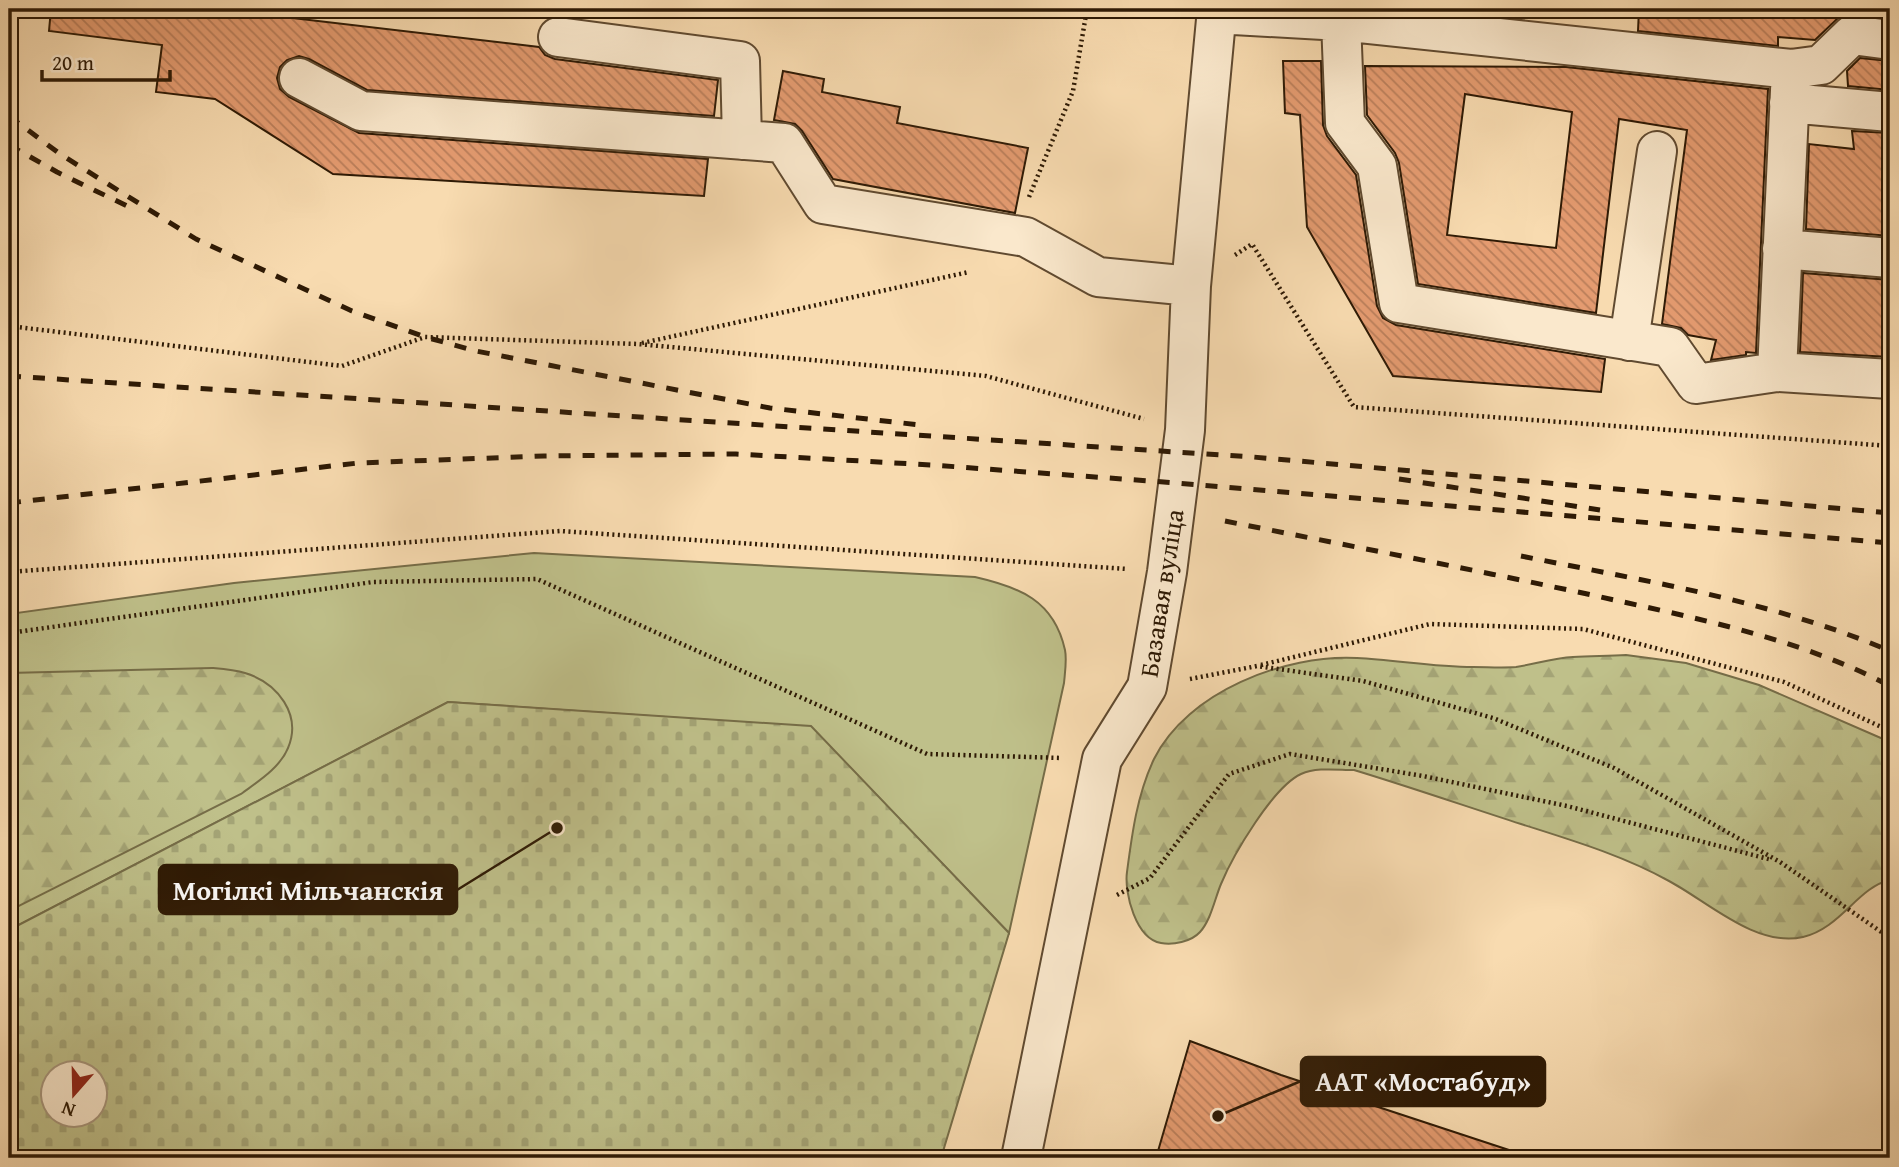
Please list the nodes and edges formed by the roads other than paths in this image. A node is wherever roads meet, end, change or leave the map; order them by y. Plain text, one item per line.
1 (1216, 11) edge
2 (1341, 21) junction
3 (558, 37) dead end
4 (1890, 40) edge
5 (299, 78) dead end
6 (1790, 86) junction
7 (1890, 113) edge
8 (742, 140) junction
9 (1657, 151) dead end
10 (1782, 249) junction
11 (1890, 258) edge
12 (1191, 286) junction
13 (1629, 341) junction
14 (1777, 372) junction
15 (1890, 379) edge
16 (1021, 1158) edge

1 - 2 street
1 - 12 street, Базавая вуліца
2 - 6 street
2 - 13 street
3 - 8 street
4 - 6 street
5 - 8 street
6 - 7 street
6 - 10 street
8 - 12 street
9 - 13 street
10 - 11 street
10 - 14 street
12 - 16 street, Базавая вуліца
13 - 14 street
14 - 15 street

